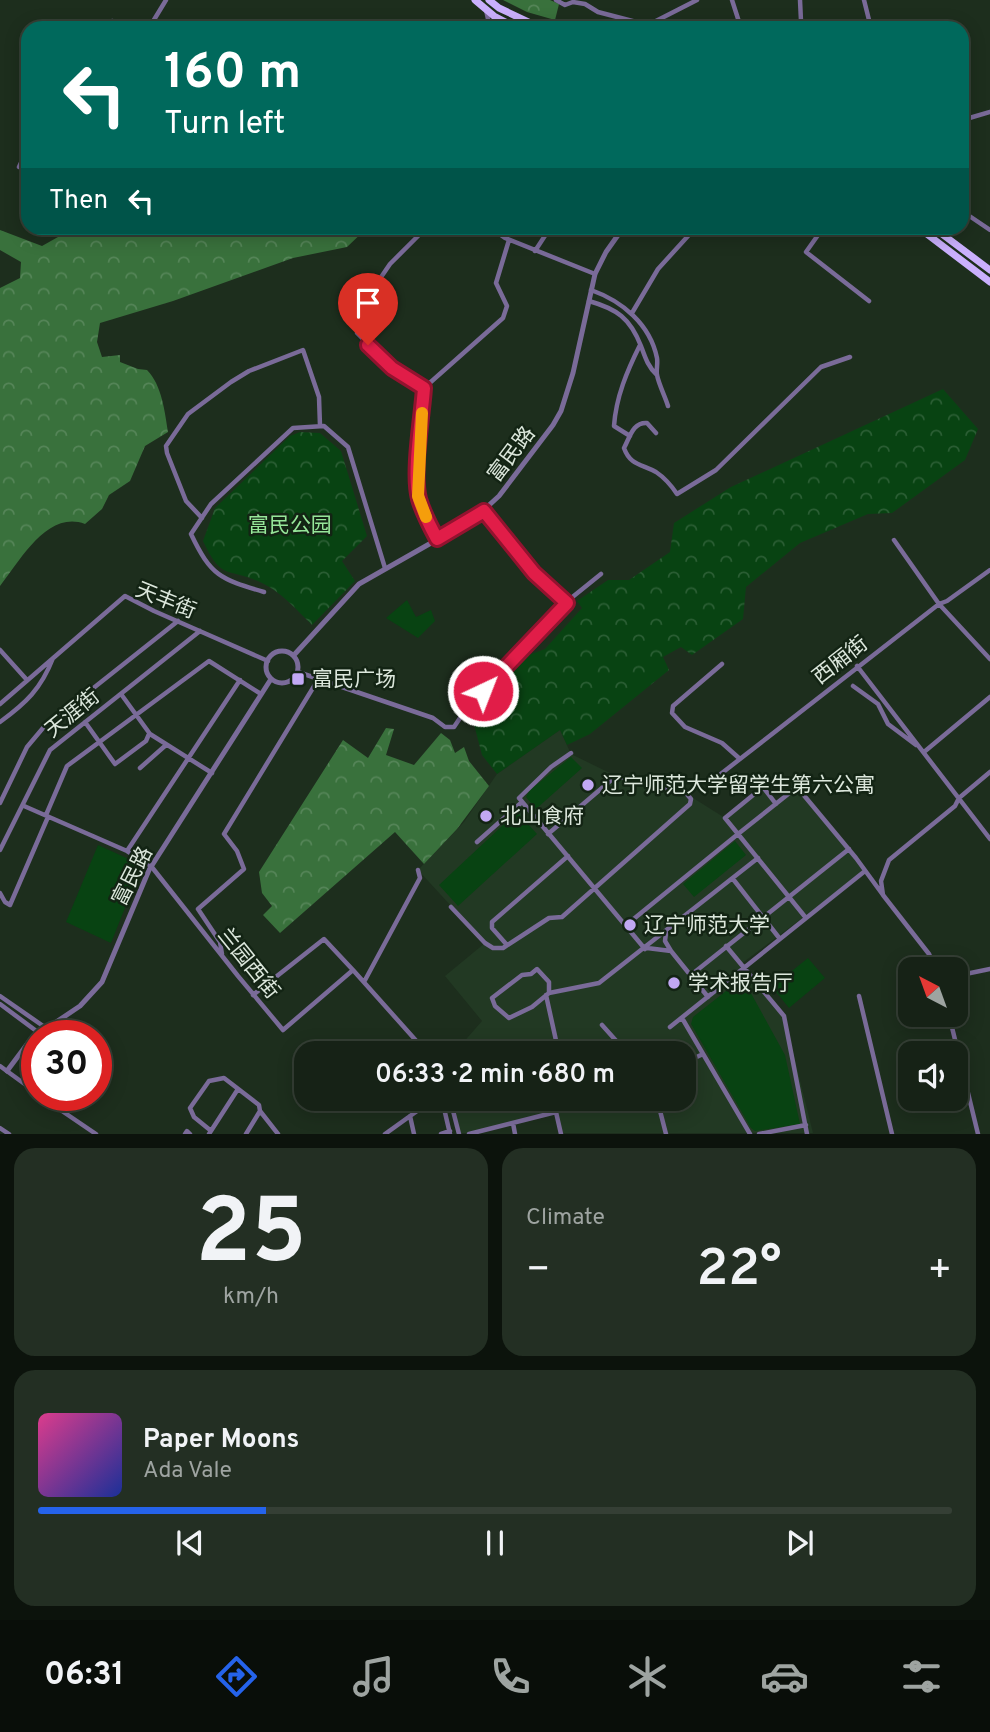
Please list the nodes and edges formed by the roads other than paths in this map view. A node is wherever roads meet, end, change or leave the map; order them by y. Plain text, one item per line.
1 (166, 0) edge
2 (475, 0) edge
3 (489, 0) edge
4 (556, 0) edge
5 (697, 0) edge
6 (732, 0) edge
7 (800, 0) edge
8 (864, 0) edge
9 (685, 3) edge
10 (485, 9) junction
11 (153, 21) edge
12 (488, 21) edge
13 (503, 21) edge
14 (526, 21) edge
15 (632, 21) edge
16 (655, 21) edge
17 (739, 21) edge
18 (801, 21) edge
19 (869, 21) edge
20 (990, 112) edge
21 (969, 116) edge
22 (21, 163) edge
23 (19, 167) dead end
24 (969, 216) edge
25 (990, 230) edge
26 (419, 235) edge
27 (502, 235) edge
28 (545, 235) edge
29 (618, 235) edge
30 (818, 235) edge
31 (928, 235) edge
32 (943, 235) edge
33 (688, 236) dead end
34 (509, 240) junction
35 (535, 251) junction
36 (990, 270) edge
37 (596, 274) junction
38 (990, 282) edge
39 (591, 290) junction
40 (588, 301) junction
41 (869, 301) dead end
42 (632, 313) junction
43 (640, 344) junction
44 (850, 357) dead end
45 (657, 376) junction
46 (424, 388) junction
47 (668, 406) dead end
48 (320, 426) junction
49 (656, 433) dead end
50 (630, 436) junction
51 (484, 511) junction
52 (202, 518) junction
53 (437, 539) junction
54 (894, 540) dead end
55 (385, 568) junction
56 (990, 571) edge
57 (601, 574) dead end
58 (264, 592) dead end
59 (567, 603) junction
60 (939, 604) junction
61 (178, 621) junction
62 (200, 631) junction
63 (0, 650) edge
64 (293, 655) junction
65 (54, 657) junction
66 (990, 659) edge
67 (268, 661) junction
68 (722, 664) dead end
69 (858, 666) junction
70 (298, 672) junction
71 (319, 678) junction
72 (271, 679) junction
73 (27, 680) junction
74 (240, 680) junction
75 (853, 686) dead end
76 (121, 694) junction
77 (261, 694) junction
78 (990, 697) edge
79 (0, 704) edge
80 (136, 715) junction
81 (0, 722) edge
82 (85, 722) junction
83 (150, 734) junction
84 (99, 743) junction
85 (166, 745) junction
86 (923, 751) junction
87 (570, 753) dead end
88 (188, 759) junction
89 (740, 759) junction
90 (140, 768) dead end
91 (990, 772) edge
92 (212, 773) junction
93 (713, 780) dead end
94 (958, 798) junction
95 (522, 802) junction
96 (0, 803) edge
97 (776, 804) junction
98 (24, 806) junction
99 (47, 816) junction
100 (548, 834) junction
101 (738, 834) junction
102 (990, 839) edge
103 (477, 842) dead end
104 (849, 849) junction
105 (0, 850) edge
106 (127, 851) junction
107 (568, 856) junction
108 (758, 858) junction
109 (151, 866) junction
110 (418, 870) dead end
111 (865, 871) junction
112 (733, 879) junction
113 (595, 889) junction
114 (0, 893) edge
115 (883, 895) junction
116 (789, 897) junction
117 (451, 907) dead end
118 (762, 917) junction
119 (806, 918) junction
120 (625, 926) junction
121 (666, 932) junction
122 (780, 939) junction
123 (507, 945) junction
124 (726, 946) junction
125 (645, 949) junction
126 (671, 951) junction
127 (222, 954) junction
128 (930, 957) edge
129 (744, 968) junction
130 (990, 969) edge
131 (353, 970) junction
132 (968, 974) edge
133 (691, 975) junction
134 (364, 982) junction
135 (547, 994) junction
136 (253, 995) junction
137 (0, 996) edge
138 (859, 996) dead end
139 (708, 997) junction
140 (0, 1004) edge
141 (682, 1018) junction
142 (22, 1020) edge
143 (34, 1020) edge
144 (58, 1020) edge
145 (602, 1024) dead end
146 (670, 1027) dead end
147 (952, 1027) edge
148 (416, 1041) edge
149 (556, 1041) edge
150 (617, 1041) edge
151 (21, 1052) edge
152 (704, 1054) junction
153 (696, 1058) edge
154 (0, 1066) edge
155 (7, 1071) junction
156 (21, 1081) edge
157 (239, 1090) junction
158 (63, 1111) edge
159 (260, 1111) junction
160 (453, 1111) edge
161 (660, 1111) edge
162 (556, 1112) joint
163 (410, 1116) junction
164 (513, 1123) junction
165 (806, 1125) junction
166 (0, 1128) edge
167 (94, 1132) edge
168 (209, 1132) edge
169 (450, 1132) edge
170 (9, 1133) edge
171 (84, 1133) edge
172 (246, 1133) edge
173 (278, 1133) edge
174 (385, 1133) edge
175 (414, 1133) edge
176 (441, 1133) edge
177 (459, 1133) edge
178 (469, 1133) edge
179 (515, 1133) edge
180 (561, 1133) edge
181 (666, 1133) edge
182 (750, 1133) edge
183 (759, 1133) edge
184 (807, 1133) edge
185 (892, 1133) edge
186 (978, 1133) edge

1 - 11 street
2 - 10 main road
3 - 14 main road
4 - 15 street
5 - 9 street
6 - 17 street
7 - 18 street
8 - 19 street
9 - 16 street
10 - 12 street
10 - 13 main road
20 - 21 street
22 - 23 street
24 - 25 street
26 - 46 street
27 - 34 street
28 - 35 street
29 - 37 street, 富民路
30 - 41 street
31 - 38 main road
32 - 36 main road
33 - 42 street
34 - 35 street
34 - 46 street
35 - 37 street
37 - 39 street, 富民路
39 - 40 street, 富民路
39 - 42 street
40 - 43 street
40 - 51 street, 富民路
42 - 45 street
43 - 45 street
43 - 50 street
44 - 50 street
45 - 47 street
46 - 53 street
48 - 52 street
48 - 52 street
48 - 55 street
49 - 50 street
51 - 53 street, 富民路
51 - 59 street
52 - 58 street
53 - 55 street, 富民路
54 - 60 street
55 - 64 street, 富民路
56 - 60 street, 西厢街
57 - 59 street
59 - 71 street
60 - 66 street
60 - 69 street, 西厢街
61 - 62 street, 天丰街
61 - 65 street, 天丰街
61 - 96 street
62 - 67 street, 天丰街
62 - 76 street, 天涯街
63 - 73 street
64 - 67 street
64 - 70 street
65 - 73 street, 天丰街
65 - 81 street
67 - 72 street
68 - 89 street
69 - 86 street
69 - 89 street, 西厢街
70 - 71 street
70 - 72 street
71 - 127 street
72 - 77 street, 富民路
73 - 79 street, 天丰街
74 - 77 street
74 - 80 street
74 - 88 street
75 - 86 street
76 - 80 street
76 - 82 street, 天涯街
77 - 92 street, 富民路
78 - 86 street
80 - 83 street
80 - 84 street
82 - 84 street
82 - 98 street, 天涯街
83 - 84 street
83 - 85 street
84 - 99 street
85 - 88 street
85 - 90 street
86 - 94 street
87 - 95 street
88 - 92 street
88 - 106 street
89 - 93 street, 西厢街
91 - 94 street
92 - 109 street, 富民路
94 - 102 street
94 - 115 street
95 - 100 street
95 - 103 street
97 - 101 street
97 - 101 street
97 - 104 street
98 - 99 street, 兰园西街
98 - 105 street, 天涯街
99 - 106 street, 兰园西街
99 - 114 street
100 - 107 street
100 - 113 street
101 - 108 street
101 - 120 street
104 - 111 street
104 - 116 street
106 - 109 street, 兰园西街
107 - 113 street
107 - 123 street
108 - 112 street
108 - 116 street
109 - 127 street, 兰园西街
109 - 144 street, 富民路
110 - 134 street
111 - 115 street
111 - 119 street
112 - 118 street
112 - 121 street
113 - 120 street
113 - 123 street
115 - 128 street
116 - 118 street
116 - 119 street
117 - 123 street
118 - 122 street
118 - 124 street
119 - 122 street
120 - 125 street
121 - 125 street
121 - 126 street
122 - 129 street
124 - 129 street
124 - 133 street
125 - 126 street
125 - 135 street
126 - 133 street
127 - 136 street, 兰园西街
129 - 139 street
129 - 165 street
130 - 132 street
131 - 134 street
131 - 136 street
131 - 136 street, 兰园西街
133 - 139 street
134 - 148 street
135 - 135 street
135 - 149 street
137 - 143 street
138 - 185 street
139 - 141 street
140 - 142 street
141 - 146 street
141 - 152 street
145 - 150 street
147 - 186 street
151 - 155 street, 富民路
152 - 153 street
152 - 182 street
154 - 155 street
155 - 156 street
157 - 159 street
157 - 168 street
157 - 168 street
158 - 167 street
159 - 172 street
159 - 173 street
160 - 177 street
161 - 181 street
162 - 164 street
162 - 180 street
163 - 169 street
163 - 174 street
163 - 175 street
164 - 178 street
164 - 179 street
165 - 183 street
165 - 184 street
166 - 170 street
167 - 171 street
169 - 176 street

